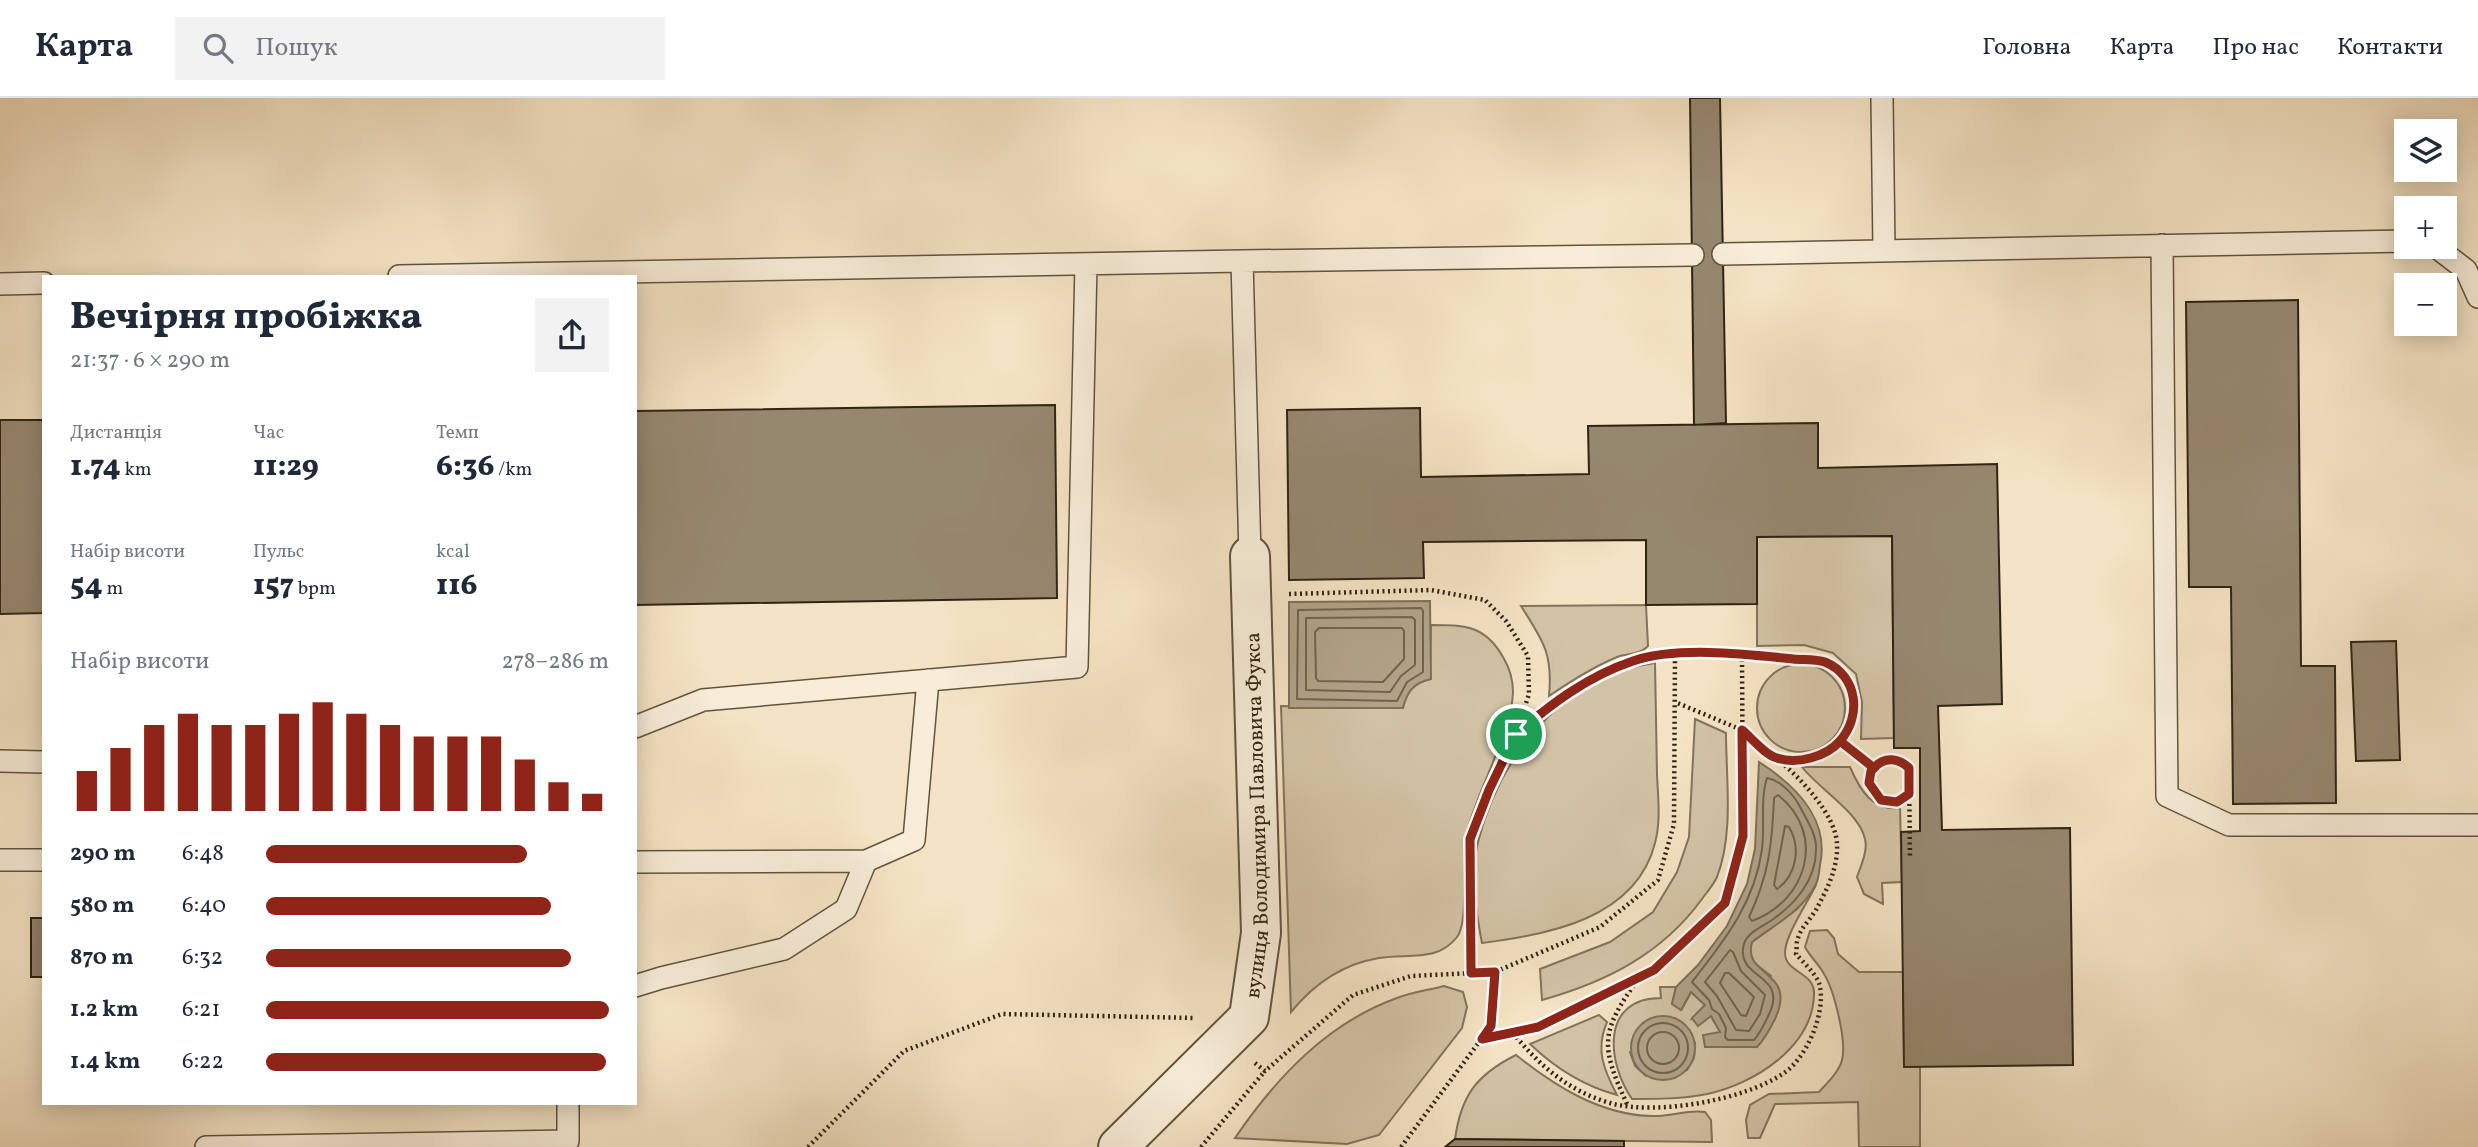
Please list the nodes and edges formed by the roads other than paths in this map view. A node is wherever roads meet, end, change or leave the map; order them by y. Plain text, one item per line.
1 (1882, 98) edge
2 (2394, 241) edge
3 (2162, 246) junction
4 (1884, 250) junction
5 (1723, 254) dead end
6 (1692, 255) dead end
7 (2452, 259) edge
8 (1242, 261) junction
9 (1086, 264) junction
10 (455, 275) edge
11 (42, 283) edge
12 (0, 284) edge
13 (2478, 297) edge
14 (1250, 556) joint
15 (928, 680) junction
16 (637, 726) edge
17 (0, 761) edge
18 (42, 762) edge
19 (2478, 825) edge
20 (0, 860) edge
21 (42, 860) edge
22 (866, 861) junction
23 (637, 862) edge
24 (637, 985) edge
25 (568, 1105) edge
26 (352, 1146) edge
27 (206, 1147) edge
28 (1118, 1147) edge

1 - 4 lane
2 - 3 lane
3 - 4 lane
3 - 19 lane
4 - 5 lane
6 - 8 lane
7 - 13 lane
8 - 9 lane
8 - 14 lane
9 - 10 lane
9 - 15 lane
11 - 12 lane
14 - 28 street, вулиця Володимира Павловича Фукса
15 - 16 lane
15 - 22 lane
17 - 18 lane
20 - 21 lane
22 - 23 lane
22 - 24 lane
25 - 26 lane
26 - 27 lane

